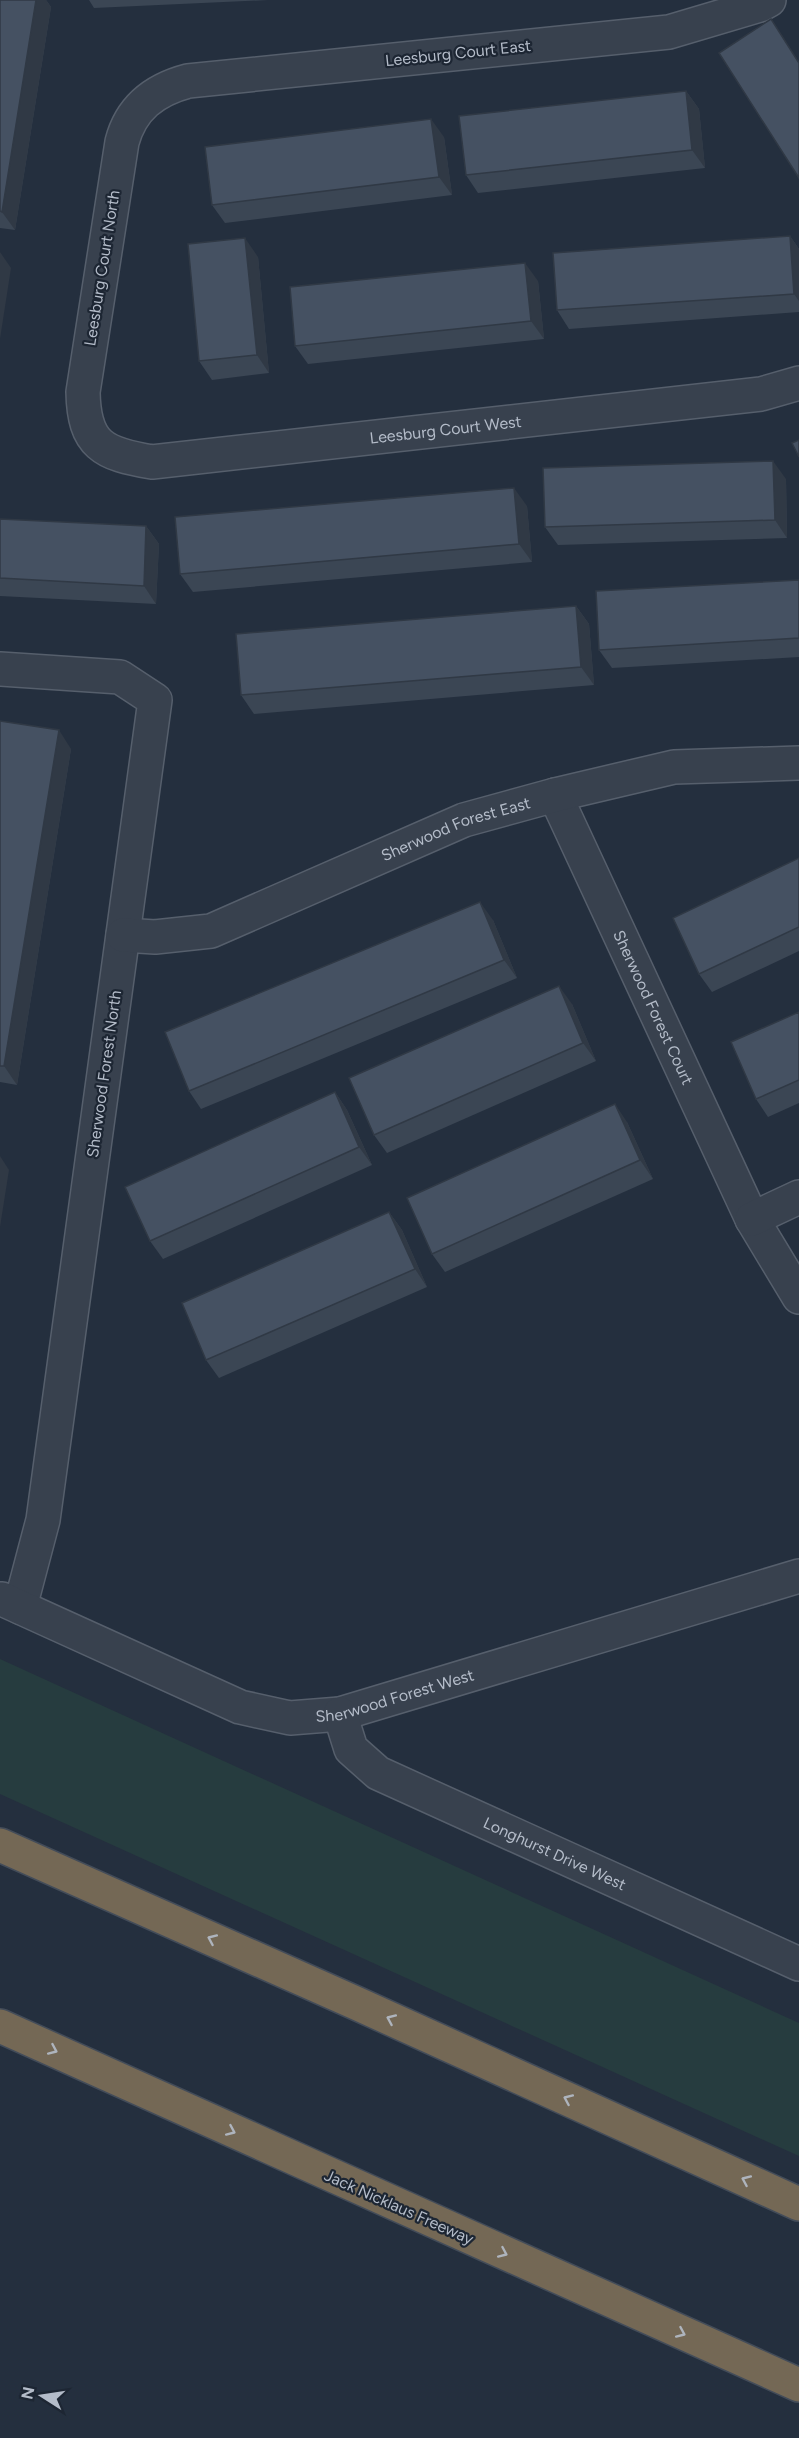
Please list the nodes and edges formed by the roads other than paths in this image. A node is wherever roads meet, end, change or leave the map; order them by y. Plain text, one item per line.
1 (769, 0) edge
2 (148, 100) joint
3 (799, 383) edge
4 (96, 441) joint
5 (0, 669) edge
6 (799, 763) edge
7 (555, 795) junction
8 (123, 935) junction
9 (799, 1197) edge
10 (752, 1219) junction
11 (799, 1297) edge
12 (799, 1576) edge
13 (10, 1603) edge
14 (340, 1714) junction
15 (0, 1845) edge
16 (799, 1964) edge
17 (0, 2026) edge
18 (799, 2204) edge
19 (799, 2385) edge

1 - 2 street, Leesburg Court East
2 - 4 street, Leesburg Court North
3 - 4 street, Leesburg Court West
5 - 8 street, Sherwood Forest North
6 - 7 street, Sherwood Forest East
7 - 8 street, Sherwood Forest East
7 - 10 street, Sherwood Forest Court
8 - 13 street, Sherwood Forest North
9 - 10 street
10 - 11 street, Sherwood Forest Court
12 - 14 street, Sherwood Forest West
13 - 14 street, Sherwood Forest West
14 - 16 street, Longhurst Drive West
18 -> 15 highway
17 -> 19 highway, Jack Nicklaus Freeway

